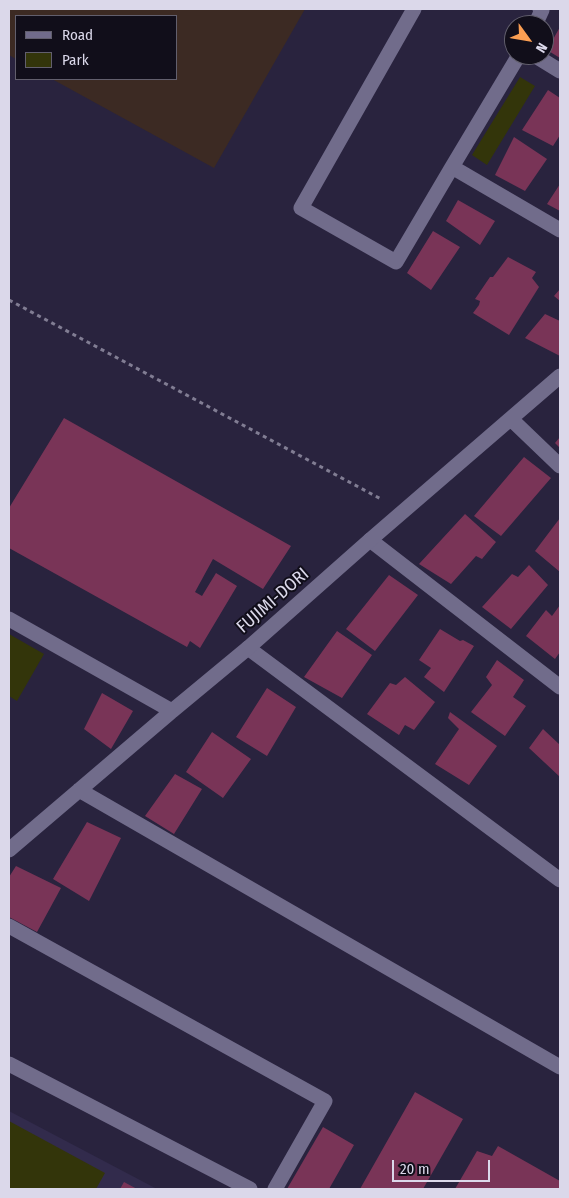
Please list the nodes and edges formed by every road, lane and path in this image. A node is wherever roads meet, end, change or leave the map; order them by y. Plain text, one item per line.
1 (414, 9) edge
2 (513, 65) edge
3 (452, 167) junction
4 (560, 230) edge
5 (9, 300) edge
6 (560, 376) edge
7 (511, 419) junction
8 (560, 466) edge
9 (403, 512) junction
10 (370, 540) junction
11 (9, 619) edge
12 (248, 648) junction
13 (560, 686) edge
14 (172, 711) junction
15 (79, 790) junction
16 (9, 850) edge
17 (560, 880) edge
18 (9, 926) edge
19 (9, 1064) edge
20 (560, 1067) edge
21 (250, 1189) edge
22 (275, 1189) edge

1 - 3 street
2 - 3 street
3 - 4 street
5 - 9 path
6 - 7 street, FUJIMI-DORI
7 - 8 street
7 - 9 street, FUJIMI-DORI
9 - 10 street, FUJIMI-DORI
10 - 12 street, FUJIMI-DORI
10 - 13 street
11 - 14 street
12 - 14 street, FUJIMI-DORI
12 - 17 street
14 - 15 street, FUJIMI-DORI
15 - 16 street, FUJIMI-DORI
15 - 20 street
18 - 22 street
19 - 21 street

